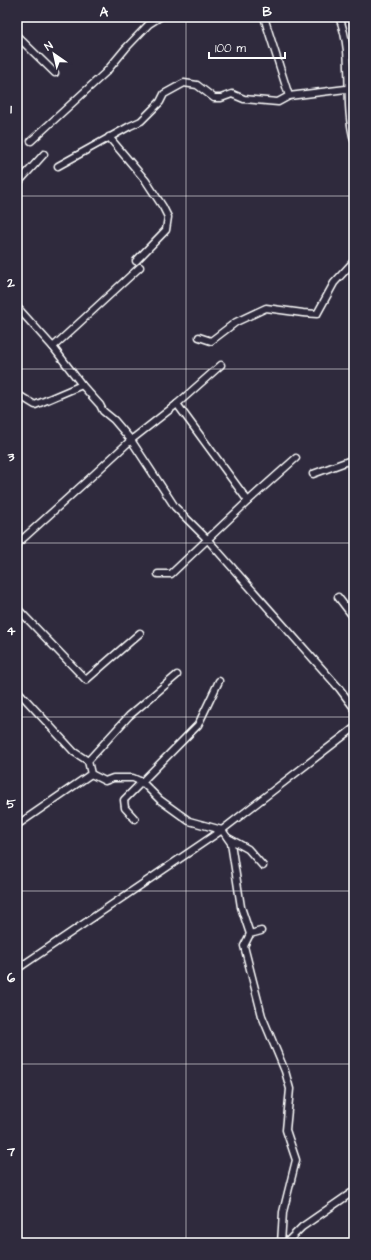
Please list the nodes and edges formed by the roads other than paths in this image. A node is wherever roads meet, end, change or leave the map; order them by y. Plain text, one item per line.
1 (160, 17) edge
2 (264, 17) edge
3 (339, 17) edge
4 (17, 36) edge
5 (55, 73) dead end
6 (351, 88) edge
7 (289, 96) junction
8 (109, 137) junction
9 (354, 140) edge
10 (31, 141) dead end
11 (44, 154) dead end
12 (58, 166) dead end
13 (17, 184) edge
14 (136, 261) dead end
15 (354, 261) edge
16 (140, 267) dead end
17 (17, 307) edge
18 (199, 336) dead end
19 (53, 347) junction
20 (221, 365) dead end
21 (82, 385) junction
22 (17, 394) edge
23 (177, 404) junction
24 (131, 440) junction
25 (296, 458) dead end
26 (354, 459) edge
27 (313, 474) dead end
28 (248, 502) junction
29 (207, 539) junction
30 (17, 544) edge
31 (158, 574) dead end
32 (338, 597) dead end
33 (17, 608) edge
34 (354, 618) edge
35 (140, 633) dead end
36 (176, 675) dead end
37 (219, 681) dead end
38 (17, 690) edge
39 (354, 708) edge
40 (354, 728) edge
41 (88, 761) junction
42 (91, 774) junction
43 (142, 782) junction
44 (135, 819) dead end
45 (17, 825) edge
46 (222, 830) junction
47 (227, 837) junction
48 (263, 866) dead end
49 (260, 931) dead end
50 (250, 934) junction
51 (17, 969) edge
52 (354, 1191) edge
53 (281, 1243) edge
54 (286, 1243) edge

1 - 10 street
2 - 7 street
3 - 6 street
4 - 5 street
6 - 7 street
6 - 9 street
7 - 8 street
8 - 12 street
8 - 14 street
11 - 13 street
15 - 18 street
16 - 19 street
17 - 19 street
19 - 21 street
20 - 23 street
21 - 22 street
21 - 24 street
23 - 24 street
23 - 28 street
24 - 29 street
24 - 30 street
25 - 28 street
26 - 27 street
28 - 29 street
29 - 31 street
29 - 39 street
32 - 34 street
33 - 35 street
36 - 41 street
37 - 43 street
38 - 41 street
40 - 46 street
41 - 42 street
42 - 43 street
42 - 45 street
43 - 44 street
43 - 46 street
46 - 47 street
46 - 51 street
47 - 48 street
47 - 50 street
49 - 50 street
50 - 53 street
52 - 54 street

